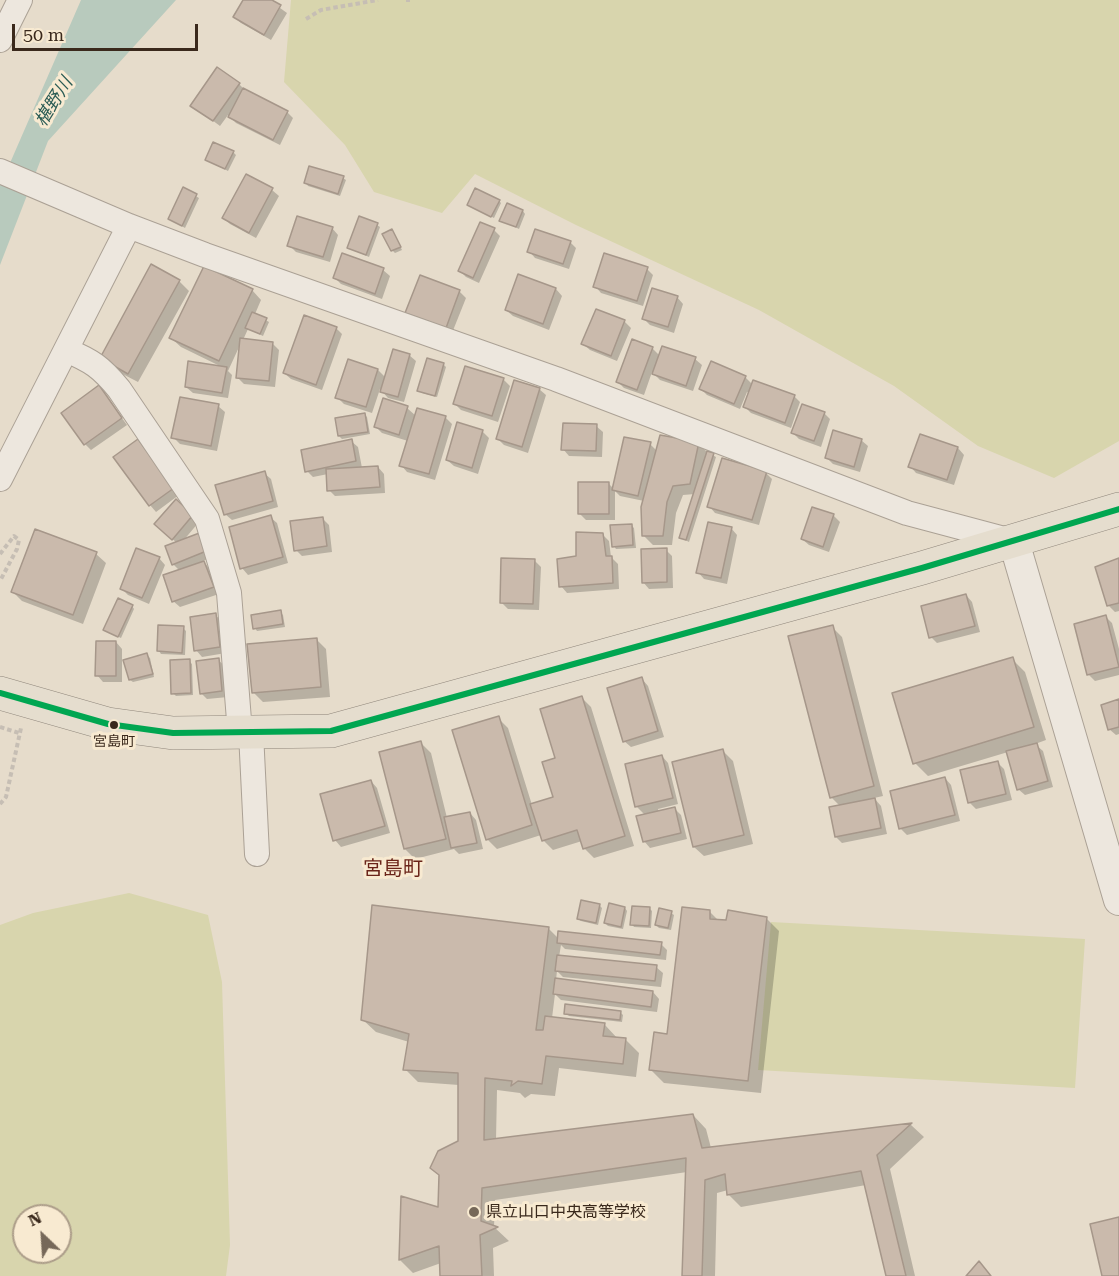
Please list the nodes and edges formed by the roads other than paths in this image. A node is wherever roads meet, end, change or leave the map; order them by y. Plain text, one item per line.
1 (20, 0) edge
2 (0, 40) edge
3 (0, 171) edge
4 (124, 223) junction
5 (66, 350) junction
6 (0, 479) edge
7 (1119, 509) edge
8 (1014, 542) junction
9 (0, 693) edge
10 (245, 733) junction
11 (257, 854) dead end
12 (1119, 900) edge

1 - 2 street
3 - 4 street
4 - 5 street
4 - 8 street
5 - 6 street
5 - 10 street
7 - 8 main road
8 - 10 main road
8 - 12 street
9 - 10 main road
10 - 11 street

